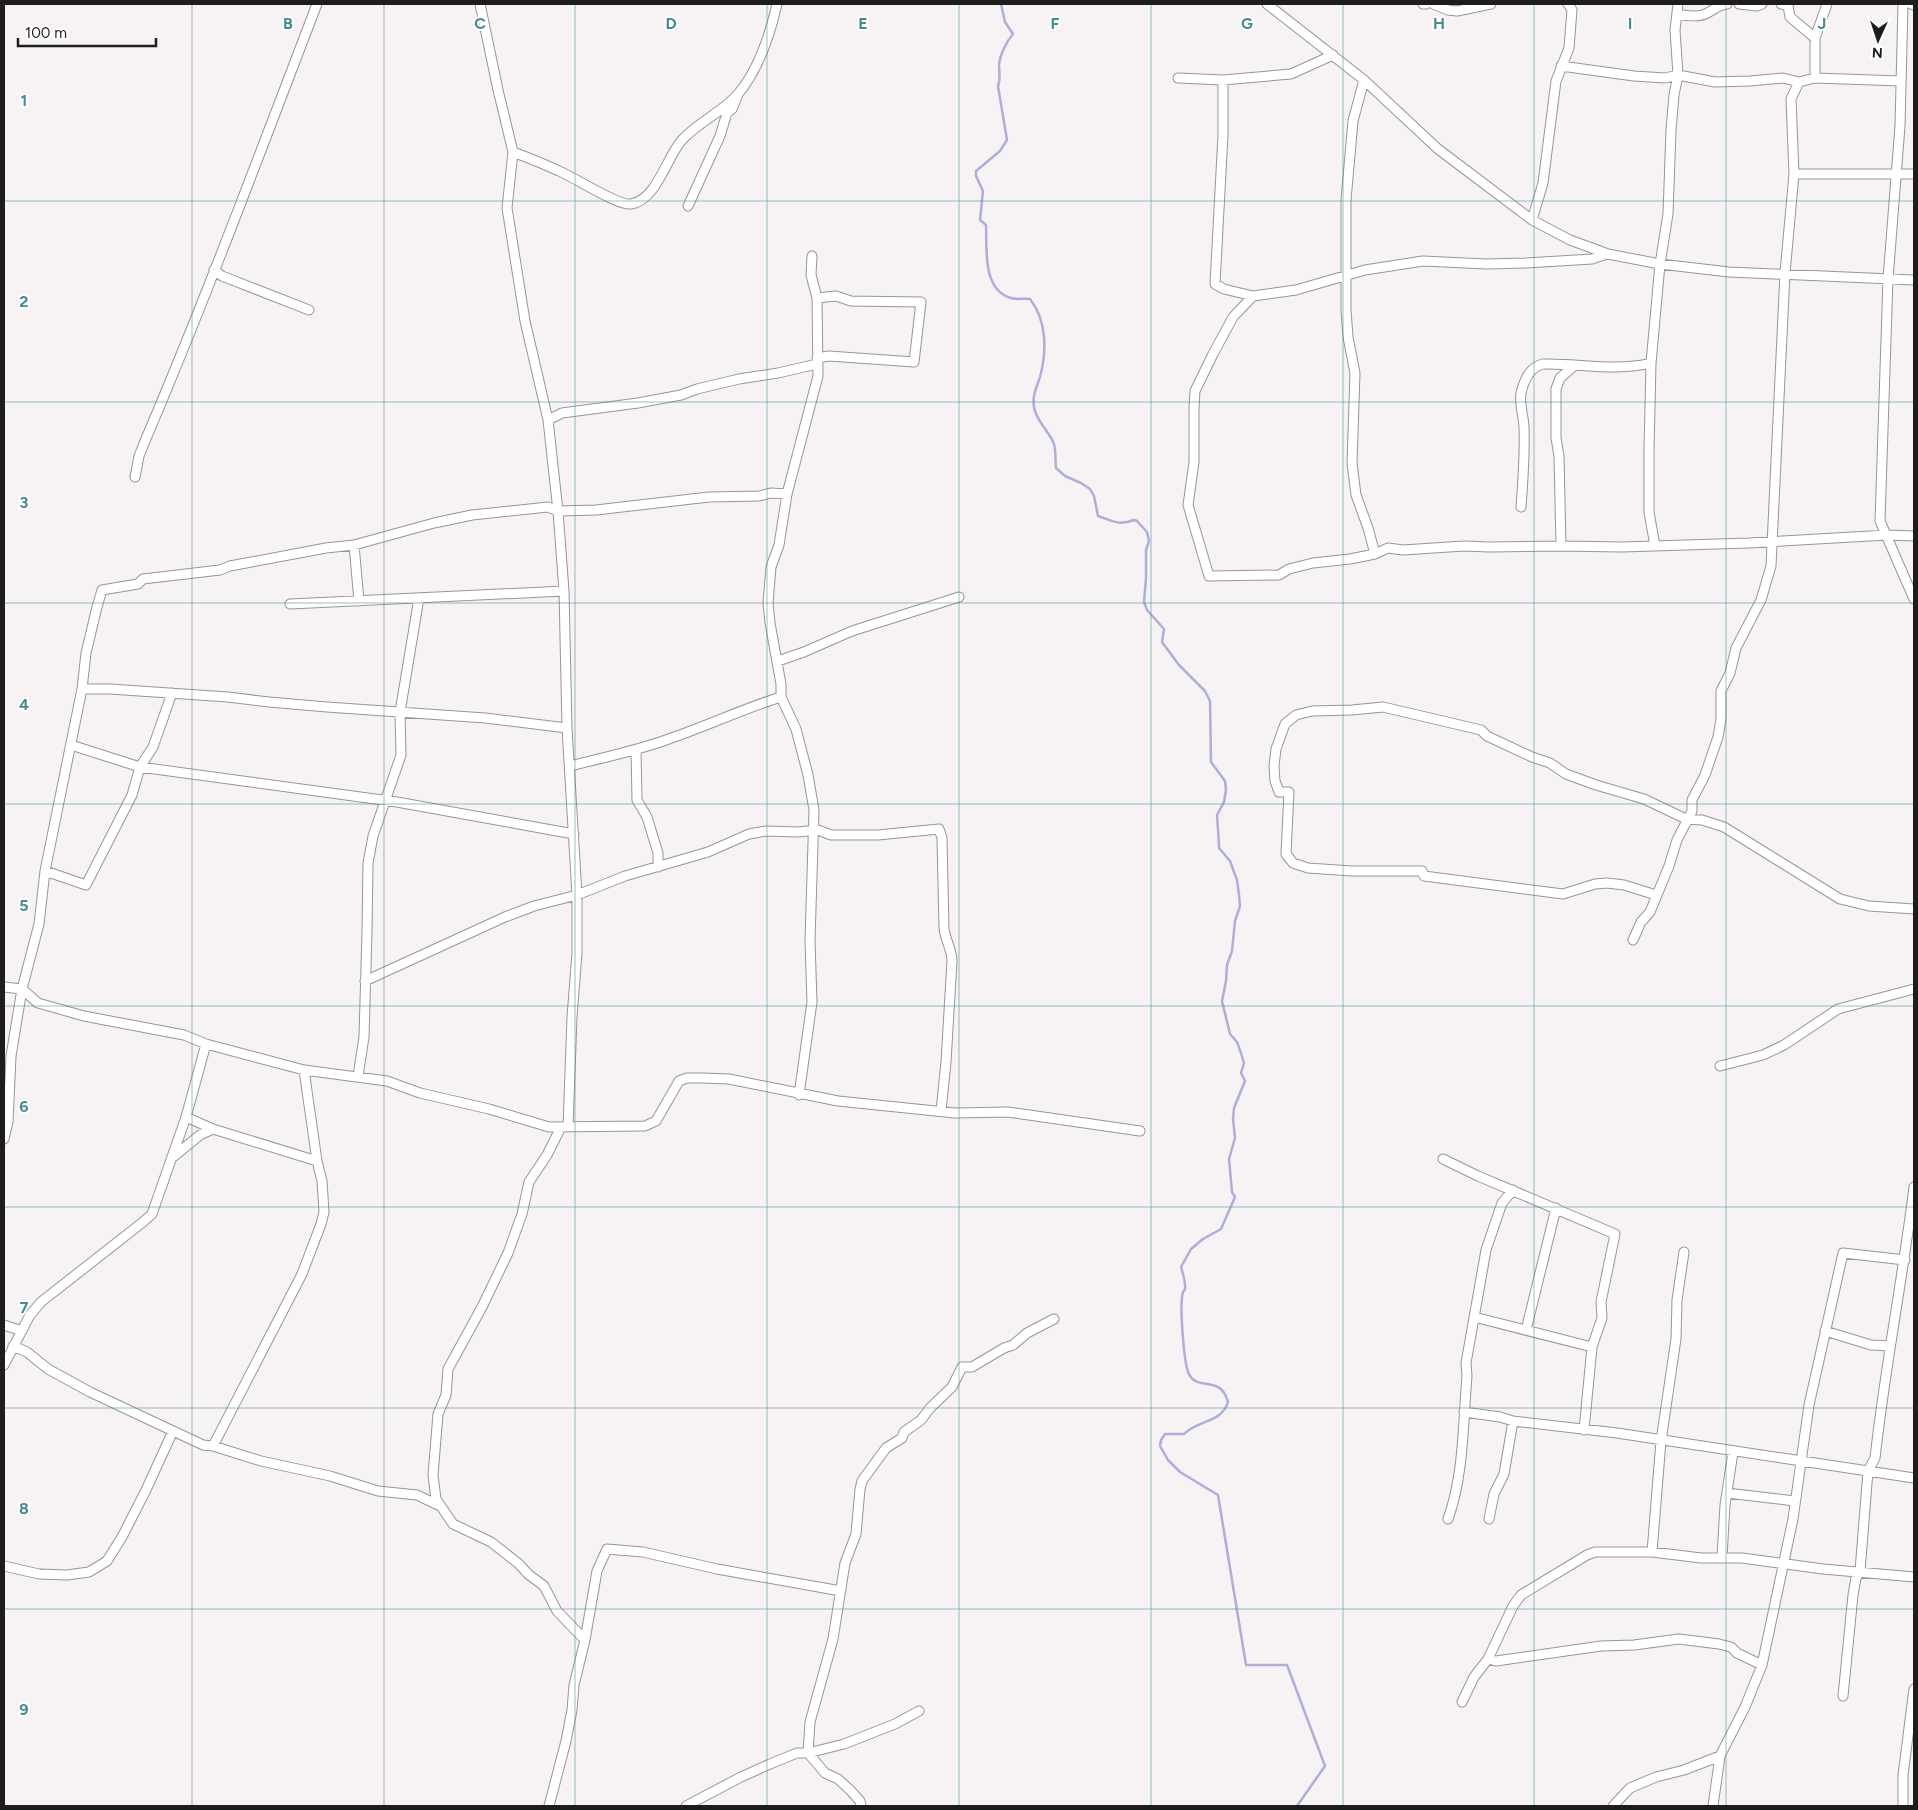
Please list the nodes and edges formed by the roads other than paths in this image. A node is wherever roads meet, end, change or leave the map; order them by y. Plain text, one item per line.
1 (317, 4) edge
2 (480, 4) edge
3 (777, 4) edge
4 (1267, 4) edge
5 (1433, 4) edge
6 (1491, 4) edge
7 (1568, 4) edge
8 (1678, 4) edge
9 (1727, 4) edge
10 (1739, 4) edge
11 (1762, 4) edge
12 (1781, 4) edge
13 (1827, 4) edge
14 (1903, 4) edge
15 (1911, 4) edge
16 (1914, 5) edge
17 (1677, 14) junction
18 (1815, 38) junction
19 (1569, 48) junction
20 (1333, 55) junction
21 (1561, 66) junction
22 (1580, 67) junction
23 (1678, 75) junction
24 (1178, 78) dead end
25 (1815, 78) junction
26 (1223, 80) junction
27 (1364, 80) junction
28 (1901, 81) junction
29 (1799, 82) junction
30 (738, 94) junction
31 (513, 152) junction
32 (1897, 173) junction
33 (1794, 174) junction
34 (1914, 174) edge
35 (688, 206) dead end
36 (1532, 220) junction
37 (1608, 254) junction
38 (812, 256) dead end
39 (1660, 264) junction
40 (214, 270) junction
41 (1785, 273) junction
42 (1346, 276) junction
43 (1888, 279) junction
44 (1914, 280) edge
45 (1253, 296) junction
46 (817, 298) junction
47 (309, 310) dead end
48 (817, 361) junction
49 (1652, 363) junction
50 (1576, 365) junction
51 (548, 420) junction
52 (135, 477) dead end
53 (787, 494) junction
54 (1522, 507) dead end
55 (558, 511) junction
56 (1886, 535) junction
57 (1914, 536) edge
58 (1773, 540) junction
59 (354, 545) junction
60 (1561, 546) junction
61 (1655, 546) junction
62 (1375, 554) junction
63 (564, 591) junction
64 (959, 597) dead end
65 (419, 598) junction
66 (1914, 599) edge
67 (359, 601) junction
68 (290, 604) dead end
69 (778, 661) junction
70 (82, 689) junction
71 (172, 693) junction
72 (781, 697) junction
73 (400, 712) junction
74 (567, 728) junction
75 (71, 745) junction
76 (636, 750) junction
77 (570, 766) junction
78 (140, 767) junction
79 (386, 801) junction
80 (1686, 819) junction
81 (814, 832) junction
82 (574, 834) junction
83 (658, 867) junction
84 (45, 871) junction
85 (577, 895) junction
86 (1656, 895) junction
87 (1914, 909) edge
88 (1633, 940) dead end
89 (365, 981) junction
90 (4, 986) edge
91 (22, 989) junction
92 (1914, 989) edge
93 (206, 1044) junction
94 (1720, 1066) dead end
95 (304, 1070) junction
96 (358, 1076) junction
97 (799, 1094) junction
98 (941, 1111) junction
99 (186, 1117) junction
100 (6, 1121) edge
101 (565, 1127) junction
102 (213, 1129) junction
103 (1140, 1131) dead end
104 (4, 1139) edge
105 (171, 1159) junction
106 (1443, 1159) dead end
107 (317, 1161) junction
108 (1914, 1187) edge
109 (1513, 1190) junction
110 (1556, 1208) junction
111 (1911, 1234) edge
112 (1684, 1252) dead end
113 (1905, 1260) junction
114 (1474, 1317) junction
115 (1054, 1319) dead end
116 (4, 1325) edge
117 (22, 1330) junction
118 (1526, 1330) junction
119 (1825, 1331) junction
120 (13, 1346) junction
121 (1890, 1346) junction
122 (1592, 1347) junction
123 (4, 1365) edge
124 (1464, 1412) junction
125 (1513, 1421) junction
126 (1584, 1430) junction
127 (173, 1431) junction
128 (1661, 1441) junction
129 (213, 1446) junction
130 (1733, 1452) junction
131 (1800, 1462) junction
132 (1868, 1471) junction
133 (1914, 1478) edge
134 (1727, 1494) junction
135 (1795, 1501) junction
136 (438, 1505) junction
137 (1448, 1519) dead end
138 (1488, 1519) dead end
139 (1652, 1552) junction
140 (1722, 1558) junction
141 (1784, 1563) junction
142 (4, 1566) edge
143 (1860, 1572) junction
144 (1914, 1576) edge
145 (840, 1592) junction
146 (585, 1640) junction
147 (1488, 1659) junction
148 (1762, 1665) junction
149 (1914, 1689) edge
150 (1843, 1696) dead end
151 (1462, 1702) dead end
152 (919, 1710) dead end
153 (808, 1753) junction
154 (1720, 1756) junction
155 (549, 1806) edge
156 (686, 1806) edge
157 (861, 1806) edge
158 (1613, 1806) edge
159 (1713, 1806) edge
160 (1903, 1806) edge

1 - 40 street
2 - 31 street
3 - 30 street
4 - 20 street
5 - 6 street
7 - 19 street
8 - 17 street
9 - 17 street
10 - 11 street
12 - 18 street
13 - 18 street
14 - 28 street
15 - 16 street
17 - 23 street
18 - 25 street
19 - 21 street
19 - 22 street
20 - 26 street
20 - 27 street
21 - 22 street
21 - 36 street
22 - 23 street
23 - 29 street
23 - 39 street
24 - 26 street
25 - 28 street
25 - 29 street
26 - 45 street
27 - 36 street
27 - 42 street
28 - 32 street
29 - 33 street
30 - 31 street
30 - 35 street
31 - 51 street
32 - 33 street
32 - 34 street
32 - 43 street
33 - 41 street
36 - 37 street
37 - 39 street
37 - 42 street
38 - 46 street
39 - 41 street
39 - 49 street
40 - 47 street
40 - 52 street
41 - 43 street
41 - 58 street
42 - 45 street
42 - 62 street
43 - 44 street
43 - 56 street
45 - 62 street
46 - 48 street
46 - 48 street
48 - 51 street
48 - 53 street
49 - 50 street
49 - 61 street
50 - 54 street
50 - 60 street
51 - 55 street
53 - 55 street
53 - 69 street
55 - 59 street
55 - 63 street
56 - 57 street
56 - 58 street
56 - 66 street
58 - 61 street
58 - 80 street
59 - 67 street
59 - 70 street
60 - 61 street
60 - 62 street
63 - 65 street
63 - 74 street
64 - 69 street
65 - 67 street
65 - 73 street
67 - 68 street
69 - 72 street
70 - 71 street
70 - 75 street
71 - 73 street
71 - 78 street
72 - 76 street
72 - 81 street
73 - 74 street
73 - 79 street
74 - 77 street
75 - 78 street
75 - 84 street
76 - 77 street
76 - 83 street
77 - 82 street
78 - 79 street
78 - 84 street
79 - 82 street
79 - 89 street
80 - 86 street
80 - 86 street
80 - 87 street
81 - 83 street
81 - 97 street
81 - 98 street
82 - 85 street
83 - 85 street
84 - 91 street
85 - 89 street
85 - 101 street
86 - 88 street
89 - 96 street
90 - 91 street
91 - 93 street
91 - 100 street
92 - 94 street
93 - 95 street
93 - 99 street
95 - 96 street
95 - 107 street
96 - 101 street
97 - 98 street
97 - 101 street
98 - 103 street
99 - 102 street
99 - 105 street
100 - 104 street
101 - 136 street
102 - 105 street
102 - 107 street
105 - 117 street
106 - 109 street
107 - 129 street
108 - 111 street
109 - 110 street
109 - 114 street
110 - 118 street
110 - 122 street
111 - 113 street
112 - 128 street
113 - 119 street
113 - 121 street
114 - 118 street
114 - 124 street
115 - 145 street
116 - 117 street
117 - 120 street
118 - 122 street
119 - 121 street
119 - 131 street
120 - 123 street
120 - 127 street
121 - 132 street
122 - 126 street
124 - 125 street
124 - 137 street
125 - 126 street
125 - 138 street
126 - 128 street
127 - 129 street
127 - 142 street
128 - 130 street
128 - 139 street
129 - 136 street
130 - 131 street
130 - 134 street
131 - 132 street
131 - 135 street
132 - 133 street
132 - 143 street
134 - 135 street
134 - 140 street
135 - 141 street
136 - 146 street
139 - 140 street
139 - 147 street
140 - 141 street
141 - 143 street
141 - 148 street
143 - 144 street
143 - 150 street
145 - 146 street
145 - 153 street
146 - 155 street
147 - 148 street
147 - 151 street
148 - 154 street
149 - 160 street
152 - 153 street
153 - 156 street
153 - 157 street
154 - 158 street
154 - 159 street

